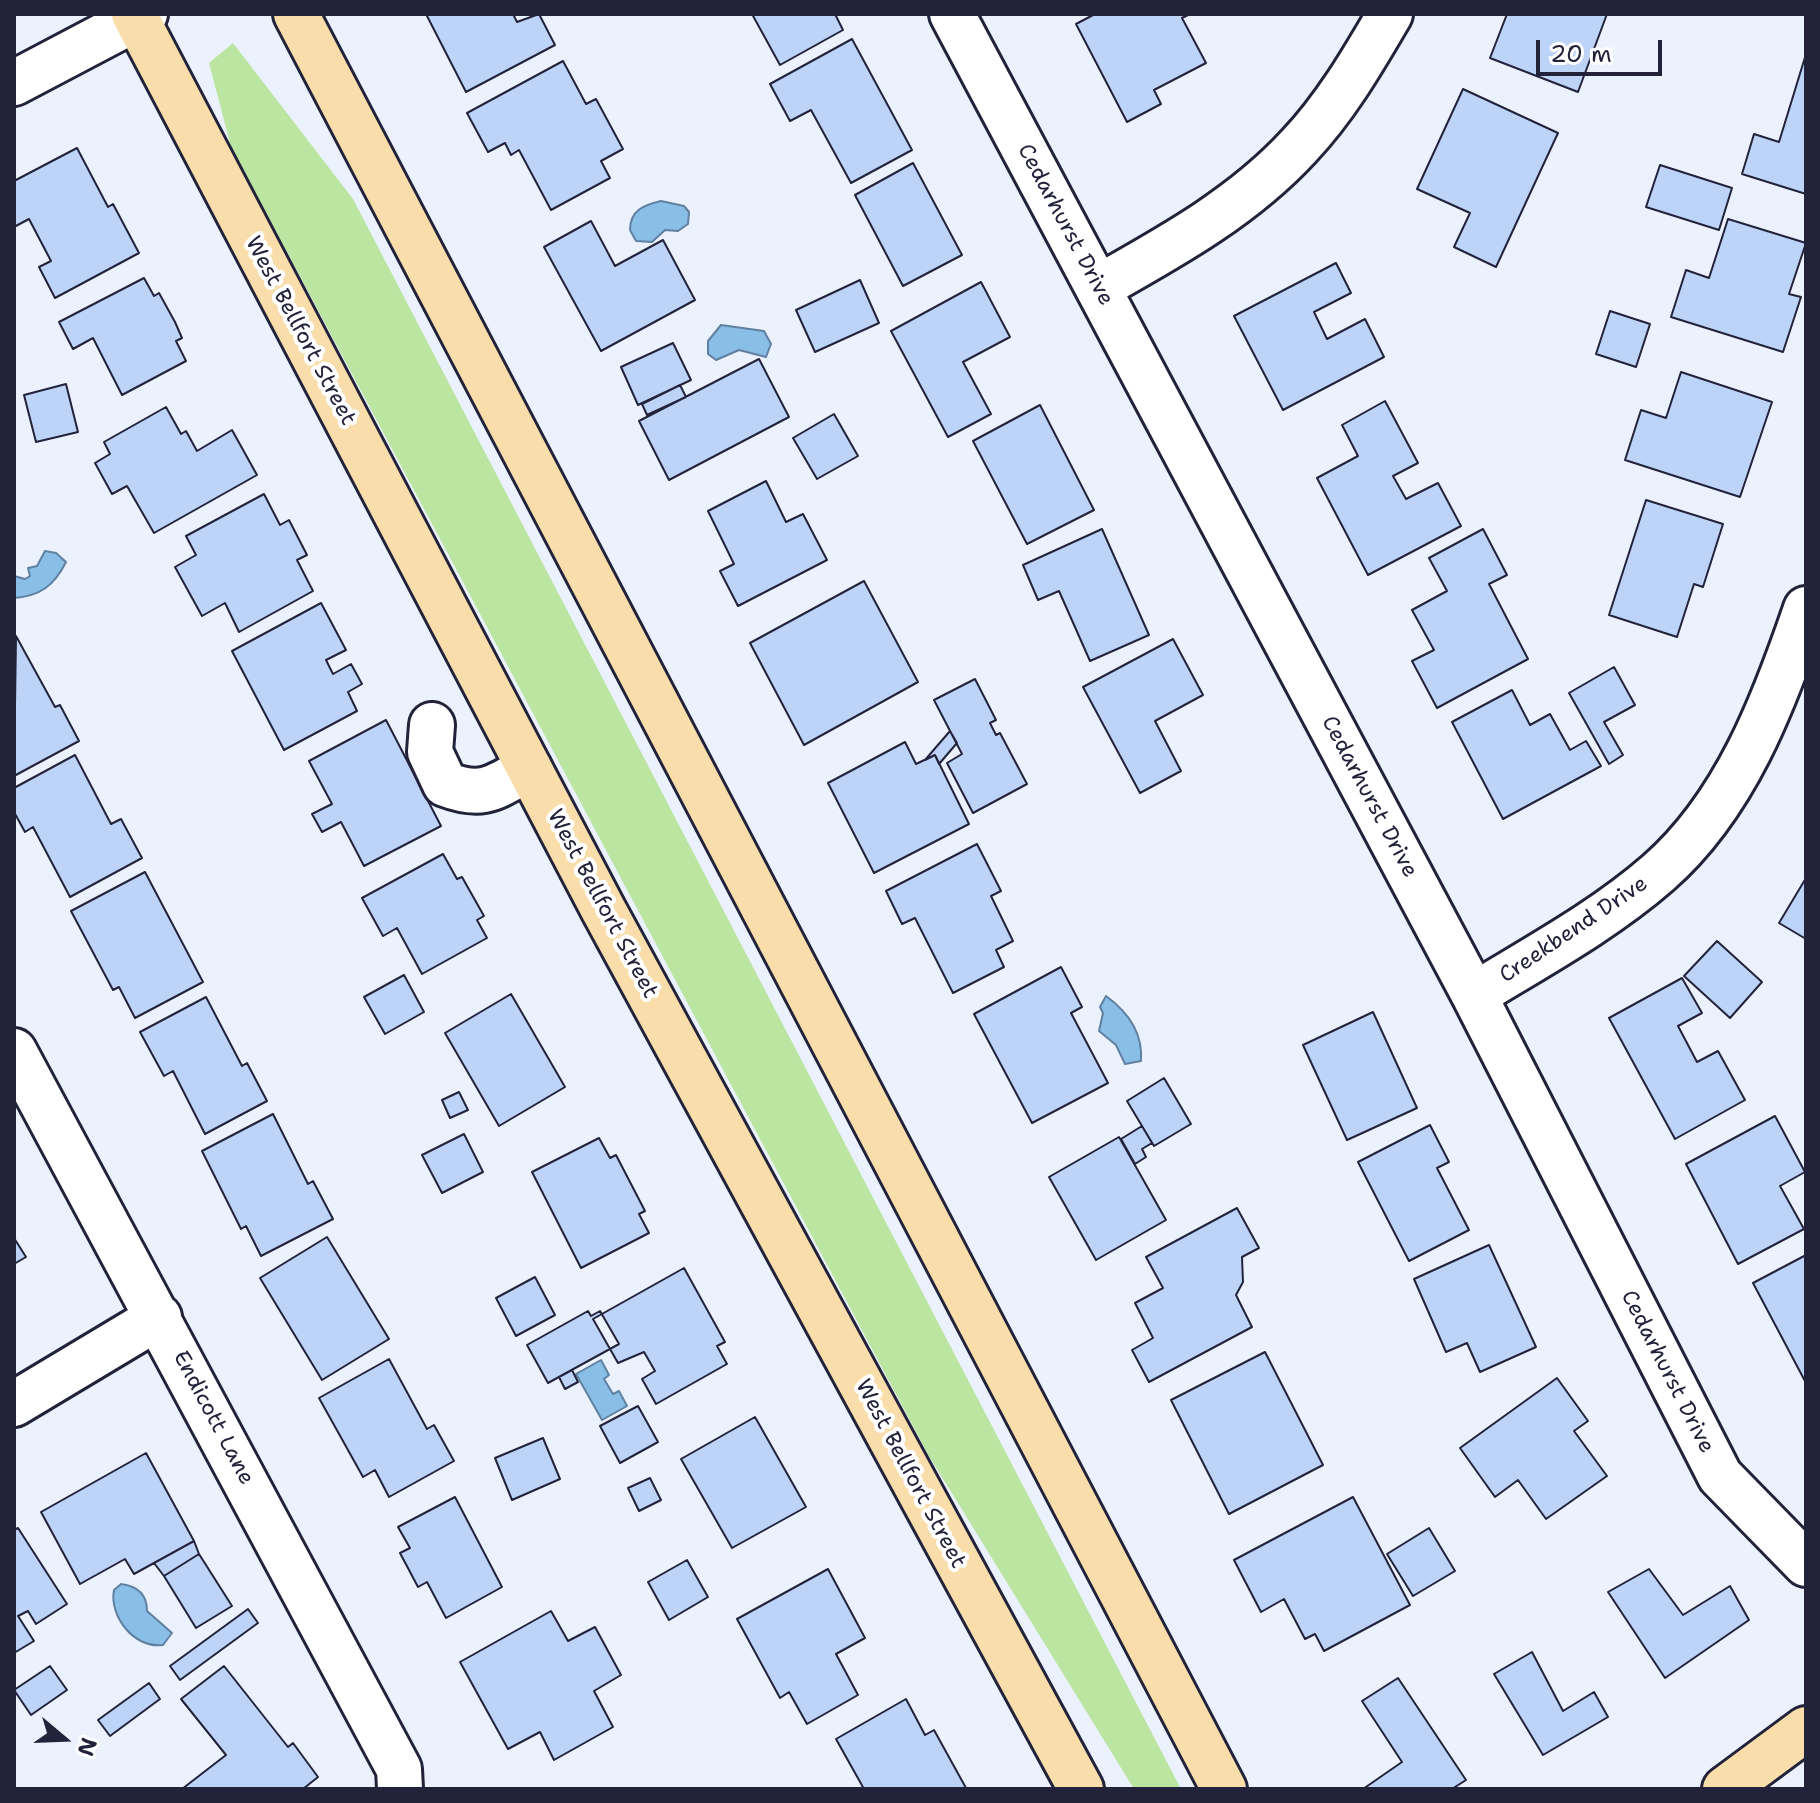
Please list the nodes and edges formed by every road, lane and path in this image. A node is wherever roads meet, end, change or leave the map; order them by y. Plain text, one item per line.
1 (296, 14) edge
2 (952, 14) edge
3 (1390, 14) edge
4 (138, 16) edge
5 (14, 83) edge
6 (1099, 287) junction
7 (1806, 609) edge
8 (432, 725) dead end
9 (529, 768) junction
10 (1474, 995) junction
11 (14, 1051) edge
12 (159, 1317) junction
13 (14, 1404) edge
14 (1806, 1564) edge
15 (1806, 1729) edge
16 (400, 1789) edge
17 (1081, 1789) edge
18 (1224, 1789) edge
19 (1725, 1789) edge

1 - 18 main road
2 - 6 street, Cedarhurst Drive
3 - 6 street
4 - 5 street
4 - 9 main road, West Bellfort Street
6 - 10 street, Cedarhurst Drive
7 - 10 street, Creekbend Drive
8 - 9 street
9 - 17 main road, West Bellfort Street
10 - 14 street, Cedarhurst Drive
11 - 12 street, Endicott Lane
12 - 13 street
12 - 16 street, Endicott Lane
15 - 19 main road

